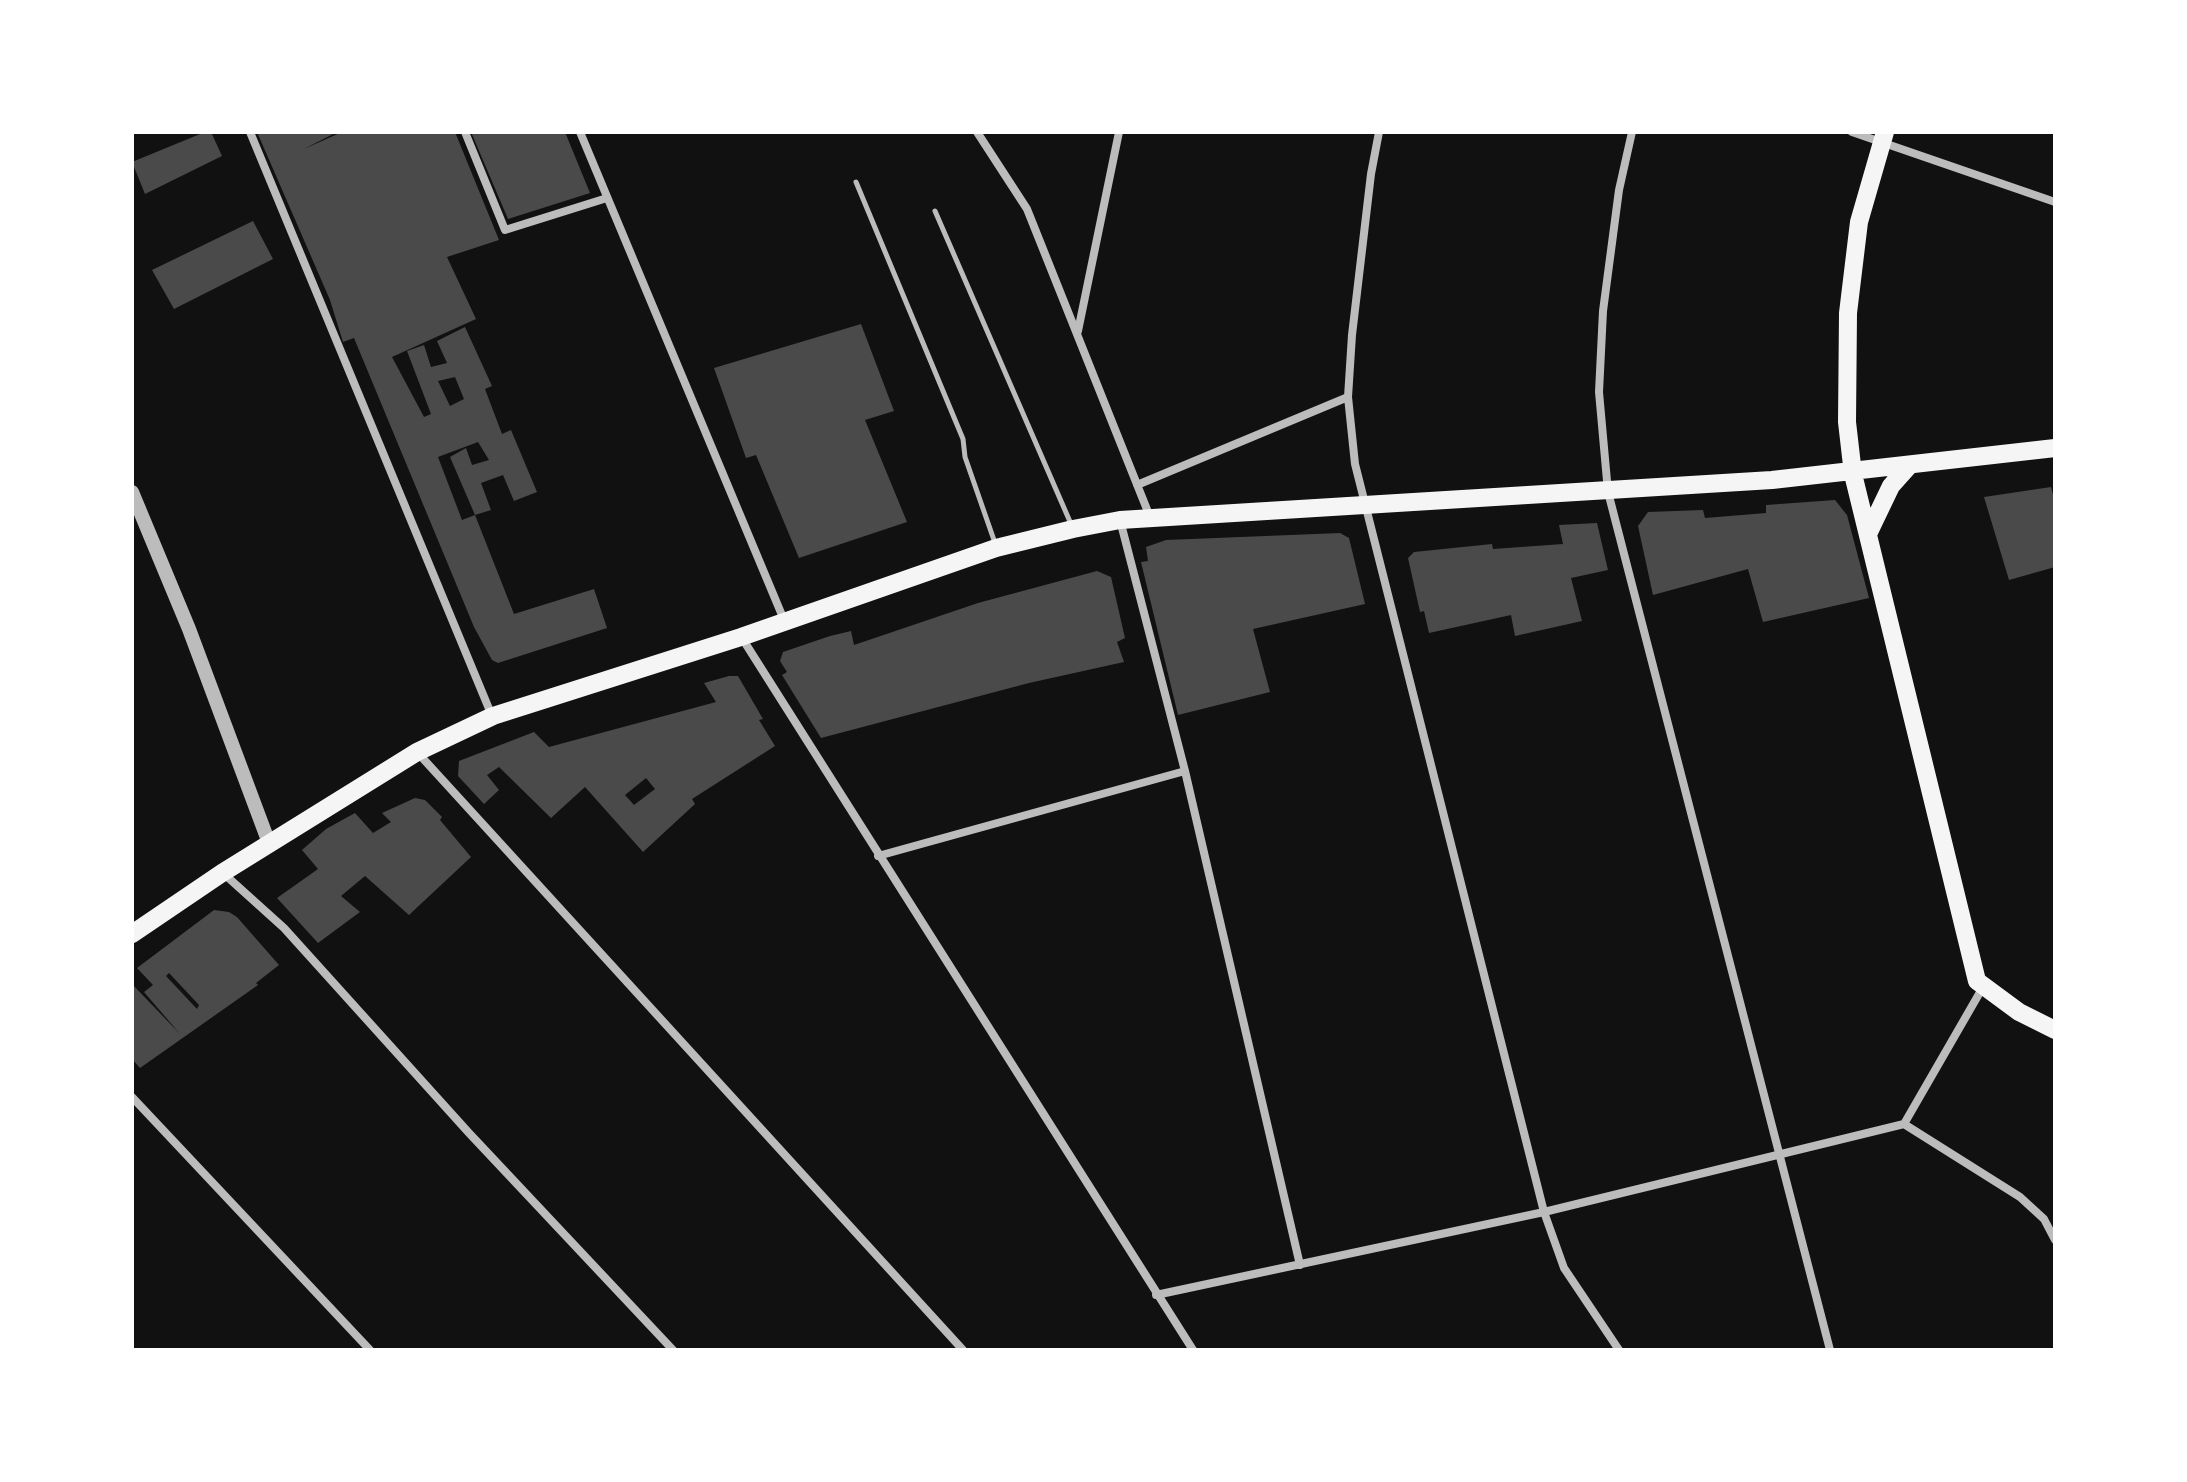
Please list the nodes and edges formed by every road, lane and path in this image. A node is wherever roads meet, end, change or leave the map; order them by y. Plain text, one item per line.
1 (250, 132) edge
2 (465, 132) edge
3 (580, 132) edge
4 (977, 132) edge
5 (1119, 132) edge
6 (1379, 132) edge
7 (1632, 132) edge
8 (1852, 132) edge
9 (1883, 137) edge
10 (856, 182) dead end
11 (607, 198) junction
12 (2055, 202) edge
13 (935, 211) dead end
14 (1078, 332) junction
15 (1348, 397) junction
16 (2055, 448) edge
17 (1908, 467) junction
18 (1853, 474) junction
19 (1802, 478) junction
20 (1137, 485) junction
21 (132, 492) edge
22 (1608, 492) junction
23 (1364, 505) junction
24 (1150, 518) junction
25 (1120, 520) junction
26 (1073, 529) junction
27 (1868, 534) junction
28 (996, 548) junction
29 (784, 620) junction
30 (741, 637) junction
31 (493, 716) junction
32 (417, 752) junction
33 (1185, 771) junction
34 (269, 843) junction
35 (878, 856) junction
36 (222, 873) junction
37 (132, 934) edge
38 (1983, 987) junction
39 (2055, 1030) edge
40 (132, 1097) edge
41 (1904, 1124) junction
42 (1782, 1154) junction
43 (1544, 1212) junction
44 (2054, 1237) edge
45 (1300, 1265) junction
46 (1156, 1295) junction
47 (370, 1350) edge
48 (673, 1350) edge
49 (963, 1350) edge
50 (1193, 1350) edge
51 (1619, 1350) edge
52 (1830, 1350) edge

1 - 31 street
2 - 11 street
3 - 11 street
4 - 14 street
5 - 14 street
6 - 15 street
7 - 22 street
8 - 9 street
9 - 12 street
9 - 18 main road
10 - 28 lane
11 - 29 street
13 - 26 lane
14 - 20 street
15 - 20 street
15 - 23 street
16 - 17 main road
17 - 18 main road
17 - 27 main road
18 - 19 main road
18 - 27 main road
19 - 22 main road
19 - 27 main road
20 - 24 street
21 - 34 street
22 - 23 main road
22 - 42 street
23 - 24 main road
23 - 43 street
24 - 25 main road
25 - 26 main road
25 - 33 street
26 - 28 main road
27 - 38 main road
28 - 29 main road
29 - 30 main road
30 - 31 main road
30 - 35 street
31 - 32 main road
32 - 34 main road
32 - 49 street
33 - 35 street
33 - 45 street
34 - 36 main road
35 - 46 street
36 - 37 main road
36 - 48 street
38 - 39 main road
38 - 41 street
40 - 47 street
41 - 42 street
41 - 44 street
42 - 43 street
42 - 52 street
43 - 45 street
43 - 51 street
45 - 46 street
46 - 50 street

